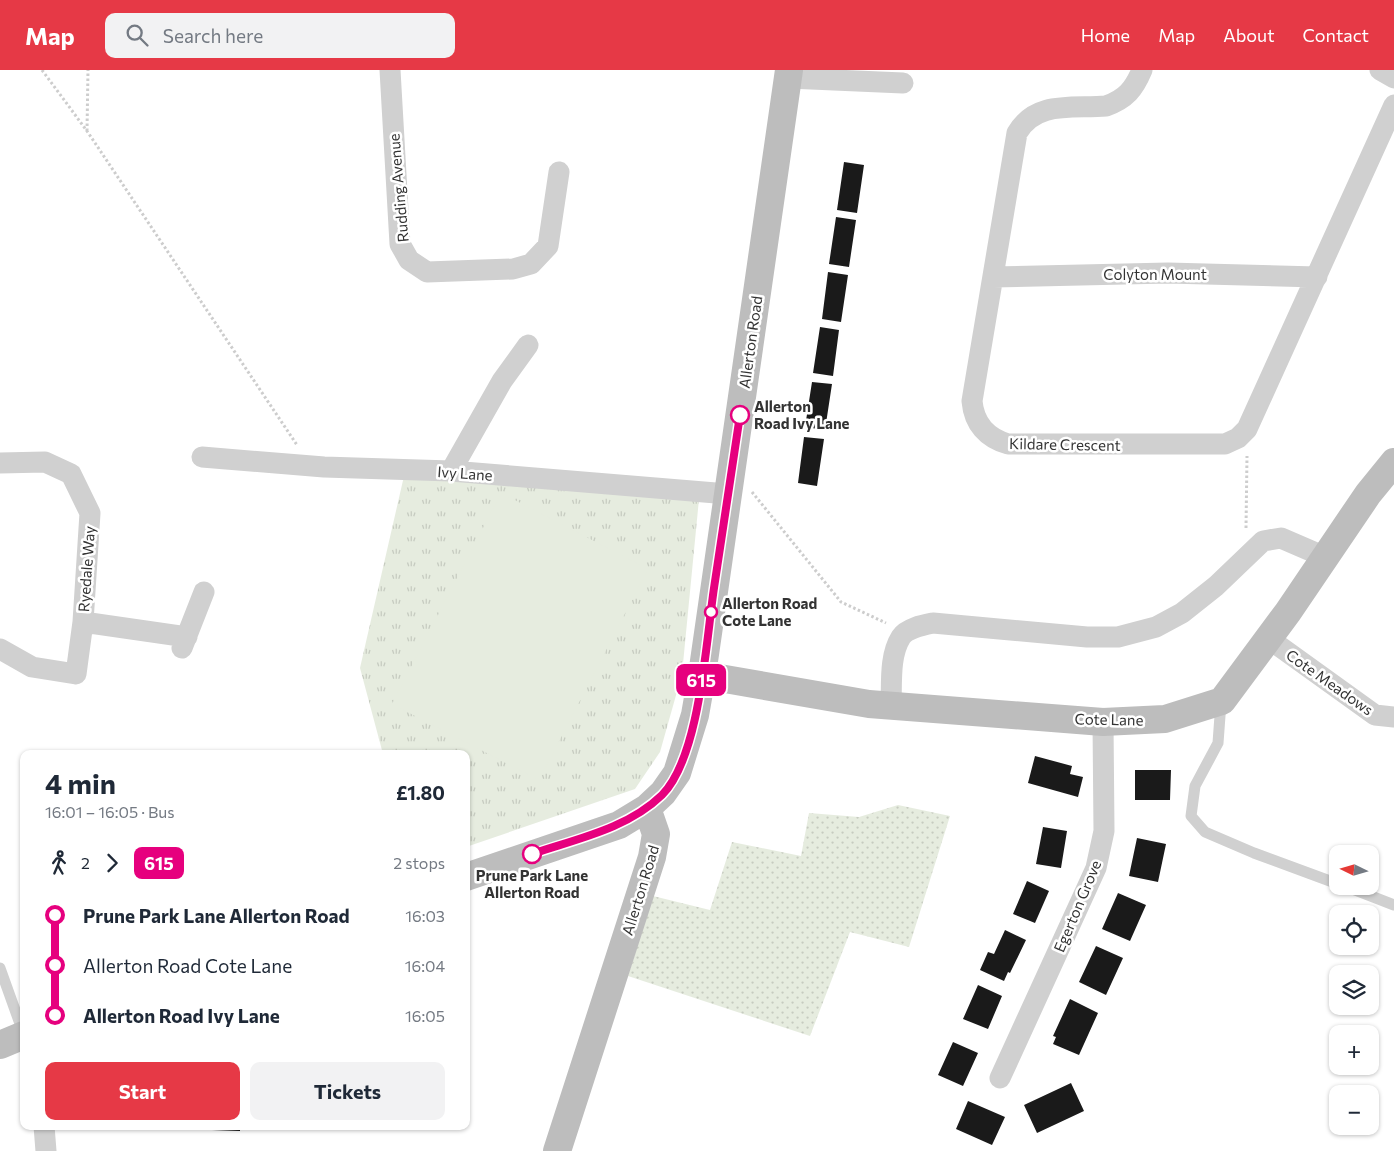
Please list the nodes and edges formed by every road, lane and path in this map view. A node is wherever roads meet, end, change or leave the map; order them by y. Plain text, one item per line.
1 (42, 70) edge
2 (88, 70) edge
3 (390, 70) edge
4 (1142, 70) edge
5 (1380, 70) edge
6 (788, 74) edge
7 (1394, 78) edge
8 (903, 82) dead end
9 (1394, 105) edge
10 (87, 131) junction
11 (559, 172) dead end
12 (993, 276) junction
13 (1317, 278) junction
14 (528, 345) dead end
15 (1247, 429) junction
16 (202, 456) dead end
17 (0, 462) edge
18 (1394, 462) edge
19 (312, 466) junction
20 (732, 466) junction
21 (451, 471) junction
22 (728, 494) junction
23 (1325, 557) junction
24 (1246, 558) junction
25 (204, 592) dead end
26 (83, 622) junction
27 (907, 632) junction
28 (1268, 638) junction
29 (0, 649) edge
30 (702, 675) junction
31 (1222, 701) junction
32 (891, 706) junction
33 (1394, 717) edge
34 (1103, 722) junction
35 (647, 808) junction
36 (470, 876) edge
37 (1329, 880) edge
38 (1368, 895) edge
39 (1394, 905) edge
40 (0, 968) edge
41 (20, 1024) edge
42 (20, 1037) edge
43 (0, 1045) edge
44 (1000, 1078) dead end
45 (44, 1130) edge
46 (46, 1151) edge
47 (557, 1151) edge

1 - 10 path
2 - 10 path
3 - 11 street, Rudding Avenue
4 - 12 street, Kildare Crescent
5 - 7 street
6 - 8 street
6 - 20 street, Allerton Road
9 - 13 street
10 - 19 path
12 - 13 street, Colyton Mount
12 - 15 street, Kildare Crescent
13 - 15 street
14 - 21 street
15 - 24 path
16 - 19 street, Ivy Lane
17 - 26 street, Ryedale Way
18 - 23 street
19 - 21 street, Ivy Lane
20 - 22 street, Allerton Road
20 - 27 path
21 - 22 street, Ivy Lane
22 - 30 street, Allerton Road
23 - 24 street
23 - 28 street
24 - 27 street
25 - 26 street, Ryedale Way
26 - 29 street, Ryedale Way
27 - 32 street
28 - 31 street
28 - 33 street, Cote Meadows
30 - 32 street, Cote Lane
30 - 35 street, Allerton Road
31 - 34 street, Cote Lane
31 - 37 lane
32 - 34 street, Cote Lane
34 - 44 street, Egerton Grove
35 - 36 street
35 - 47 street, Allerton Road
38 - 39 lane
40 - 41 lane
42 - 43 street
45 - 46 street

